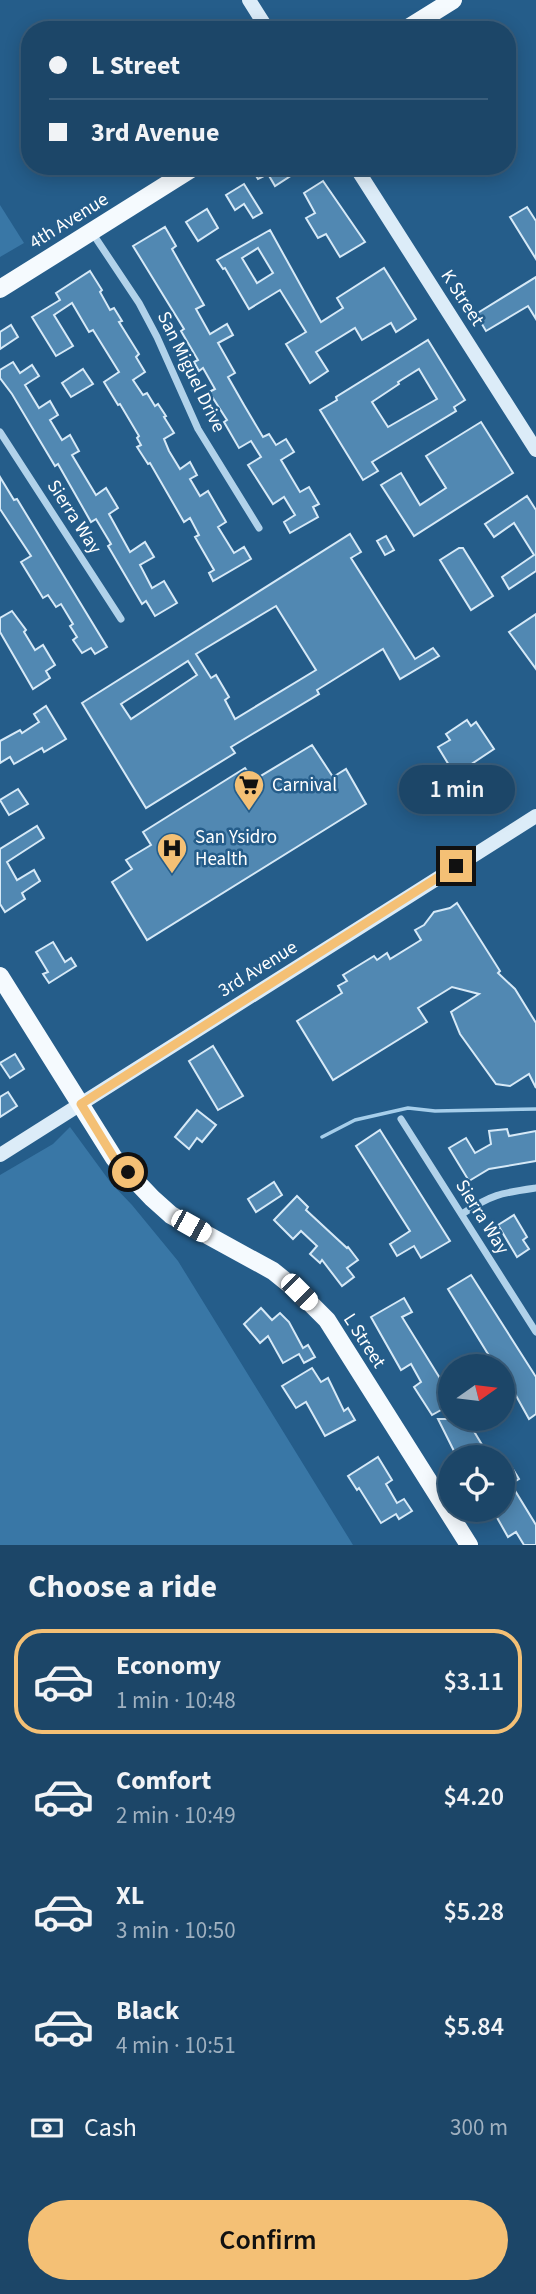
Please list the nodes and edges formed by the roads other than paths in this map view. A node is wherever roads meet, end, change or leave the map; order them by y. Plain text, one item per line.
1 (249, 0) edge
2 (453, 0) edge
3 (262, 21) edge
4 (419, 21) edge
5 (182, 175) edge
6 (361, 175) edge
7 (92, 231) junction
8 (0, 289) edge
9 (0, 432) edge
10 (536, 450) edge
11 (259, 528) dead end
12 (121, 619) dead end
13 (536, 816) edge
14 (0, 976) edge
15 (81, 1104) junction
16 (401, 1119) dead end
17 (0, 1154) edge
18 (536, 1188) edge
19 (462, 1214) junction
20 (536, 1332) edge
21 (469, 1545) edge

1 - 3 main road
2 - 4 main road
5 - 7 main road, 4th Avenue
6 - 10 main road, K Street
7 - 8 main road, 4th Avenue
7 - 11 street, San Miguel Drive
9 - 12 street, Sierra Way
13 - 15 main road, 3rd Avenue
14 - 15 main road, L Street
15 - 17 main road, 3rd Avenue
15 - 21 main road, L Street
16 - 19 street, Sierra Way
18 - 19 street
19 - 20 street, Sierra Way

